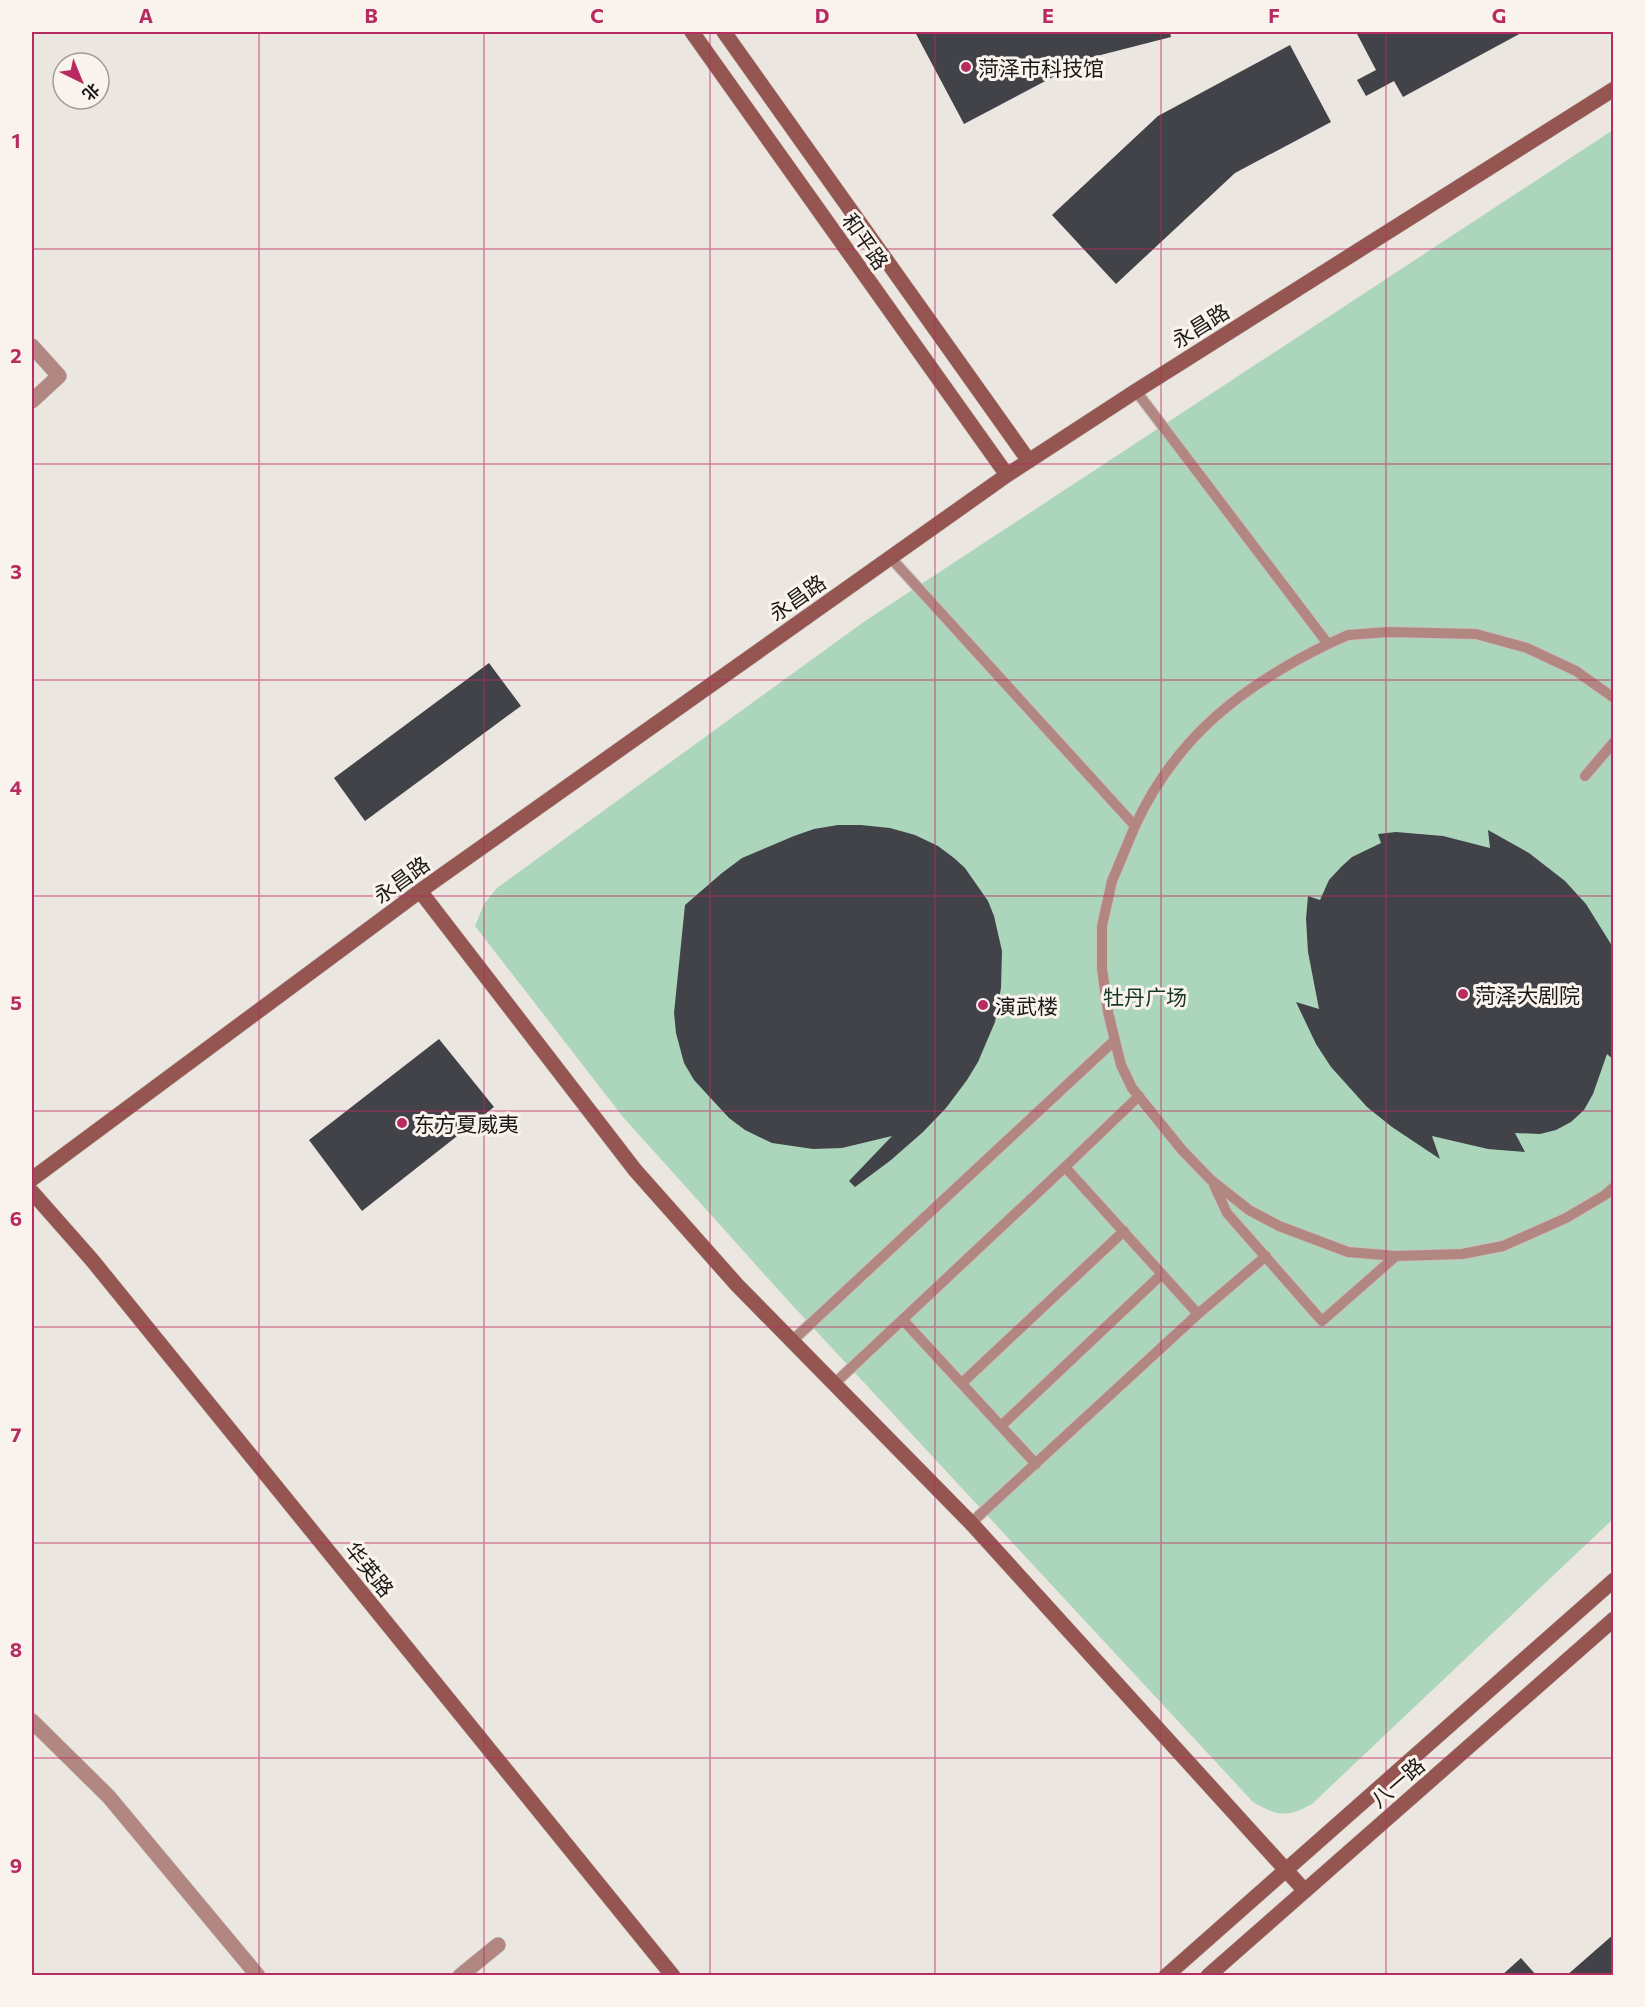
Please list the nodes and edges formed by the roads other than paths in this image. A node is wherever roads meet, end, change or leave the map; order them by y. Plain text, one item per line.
1 (692, 32) edge
2 (724, 32) edge
3 (1614, 89) edge
4 (32, 346) edge
5 (1136, 391) junction
6 (32, 402) edge
7 (1029, 461) junction
8 (1007, 475) junction
9 (890, 557) junction
10 (1328, 644) junction
11 (1614, 698) edge
12 (1614, 742) edge
13 (1585, 776) dead end
14 (1135, 826) junction
15 (420, 891) junction
16 (1115, 1040) junction
17 (1139, 1096) junction
18 (1065, 1167) junction
19 (32, 1179) edge
20 (1211, 1180) junction
21 (1614, 1187) edge
22 (32, 1192) edge
23 (1124, 1231) junction
24 (1266, 1256) junction
25 (1396, 1256) junction
26 (1162, 1274) junction
27 (1198, 1314) junction
28 (903, 1320) junction
29 (793, 1340) junction
30 (835, 1383) junction
31 (962, 1383) junction
32 (1001, 1426) junction
33 (1036, 1464) junction
34 (971, 1523) junction
35 (1614, 1580) edge
36 (1614, 1619) edge
37 (32, 1721) edge
38 (1305, 1890) junction
39 (498, 1945) dead end
40 (258, 1976) edge
41 (460, 1976) edge
42 (673, 1976) edge
43 (1166, 1976) edge
44 (1208, 1976) edge

1 - 8 main road, 和平路
2 - 7 main road, 和平路
3 - 5 main road, 永昌路
4 - 6 street
5 - 7 main road, 永昌路
5 - 10 lane
7 - 8 main road, 永昌路
8 - 9 main road, 永昌路
9 - 14 lane
9 - 15 main road, 永昌路
10 - 11 lane
10 - 14 lane
12 - 13 lane
14 - 16 lane
15 - 19 main road, 永昌路
15 - 29 main road
16 - 17 lane
16 - 29 lane
17 - 18 lane
17 - 20 lane
18 - 23 lane
18 - 28 lane
20 - 24 lane
20 - 25 lane
21 - 25 lane
22 - 42 main road, 华英路
23 - 26 lane
23 - 31 lane
24 - 25 lane
24 - 27 lane
26 - 27 lane
26 - 32 lane
27 - 33 lane
28 - 30 lane
28 - 31 lane
29 - 30 main road
30 - 34 main road
31 - 32 lane
32 - 33 lane
33 - 34 lane
34 - 38 main road
35 - 43 main road
36 - 38 main road, 八一路
37 - 40 street
38 - 44 main road, 八一路
39 - 41 street

